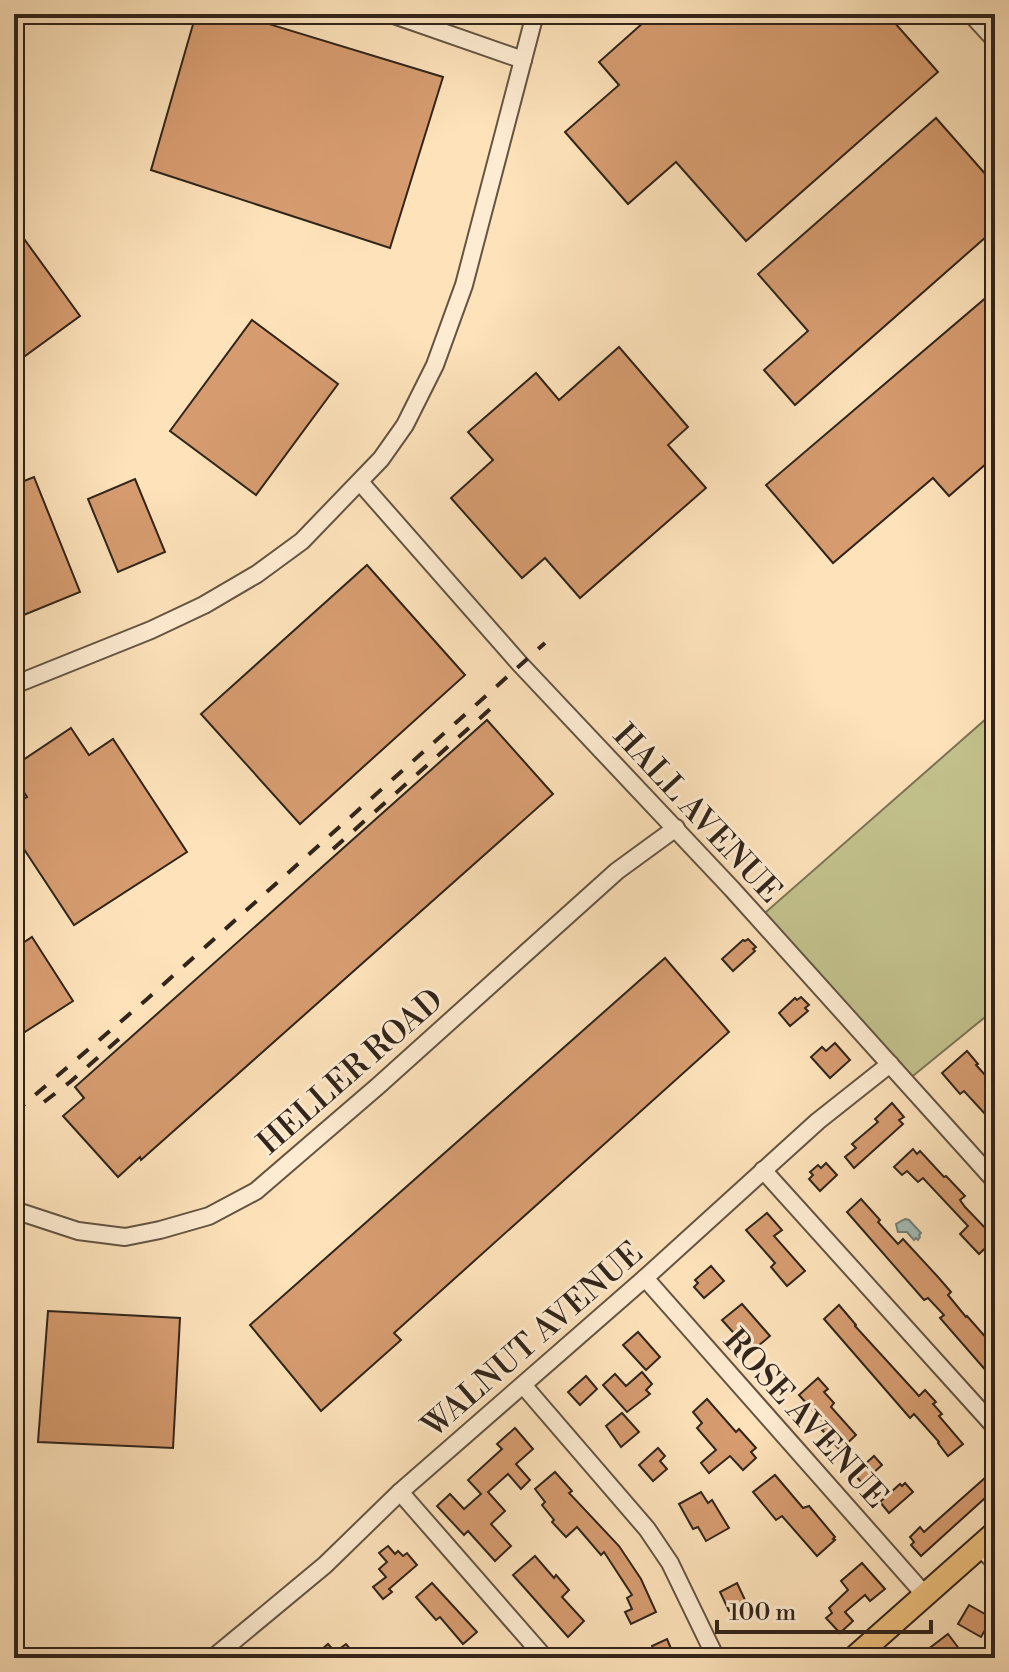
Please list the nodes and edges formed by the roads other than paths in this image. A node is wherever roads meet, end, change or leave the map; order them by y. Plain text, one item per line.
1 (391, 14) edge
2 (535, 14) edge
3 (971, 14) edge
4 (995, 40) edge
5 (523, 60) junction
6 (360, 482) junction
7 (14, 685) edge
8 (676, 828) junction
9 (890, 1064) junction
10 (763, 1170) junction
11 (995, 1181) edge
12 (14, 1210) edge
13 (645, 1278) junction
14 (523, 1385) junction
15 (995, 1427) edge
16 (400, 1492) junction
17 (990, 1547) edge
18 (925, 1595) junction
19 (213, 1658) edge
20 (545, 1658) edge
21 (716, 1658) edge
22 (854, 1658) edge

1 - 5 street
2 - 5 street
3 - 4 street
5 - 6 street
6 - 7 street
6 - 8 street, HALL AVENUE
8 - 9 street, HALL AVENUE
8 - 12 street, HELLER ROAD
9 - 10 street, WALNUT AVENUE
9 - 11 street, HALL AVENUE
10 - 13 street, WALNUT AVENUE
10 - 15 street
13 - 14 street, WALNUT AVENUE
13 - 18 street, ROSE AVENUE
14 - 16 street, WALNUT AVENUE
14 - 21 street
16 - 19 street, WALNUT AVENUE
16 - 20 street
17 - 18 main road
18 - 22 main road

